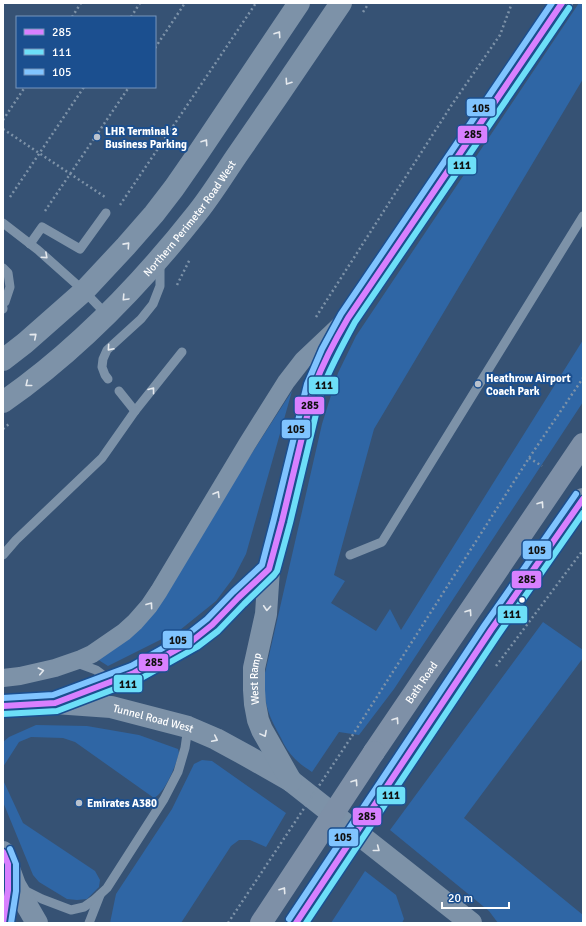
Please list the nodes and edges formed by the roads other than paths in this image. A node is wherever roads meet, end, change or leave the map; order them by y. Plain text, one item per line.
1 (299, 3) edge
2 (341, 3) edge
3 (544, 3) edge
4 (562, 3) edge
5 (540, 35) junction
6 (106, 213) dead end
7 (583, 216) edge
8 (3, 223) edge
9 (30, 244) junction
10 (160, 258) junction
11 (3, 268) edge
12 (84, 292) junction
13 (4, 305) edge
14 (107, 316) junction
15 (348, 318) junction
16 (182, 352) dead end
17 (3, 360) edge
18 (108, 379) dead end
19 (119, 391) dead end
20 (3, 402) edge
21 (135, 411) junction
22 (583, 444) edge
23 (583, 499) edge
24 (577, 519) edge
25 (3, 555) edge
26 (350, 555) dead end
27 (269, 569) junction
28 (74, 662) junction
29 (3, 678) edge
30 (112, 681) junction
31 (55, 703) junction
32 (3, 706) edge
33 (188, 727) junction
34 (291, 781) junction
35 (5, 858) edge
36 (15, 885) junction
37 (101, 894) junction
38 (5, 920) edge
39 (37, 923) edge
40 (89, 923) edge
41 (261, 923) edge
42 (296, 923) edge
43 (471, 923) edge

12 -> 1 street
2 -> 10 street, Northern Perimeter Road West
3 - 5 street
4 - 5 street, West Ramp
5 - 15 street, West Ramp
6 - 9 lane
7 - 26 lane
8 - 9 lane
9 -> 12 lane
10 -> 14 street, Northern Perimeter Road West
10 -> 18 lane
11 - 13 lane
12 - 14 lane
17 -> 12 street
14 -> 20 street, Northern Perimeter Road West
15 - 27 street, West Ramp
28 -> 15 street
21 -> 16 lane
19 - 21 lane
21 - 25 lane
41 -> 22 highway, Bath Road, bridge
23 - 24 highway
24 - 42 highway, bridge
27 - 30 street
27 -> 34 street, West Ramp
29 -> 28 street
28 - 30 lane
30 - 31 street
31 - 32 street, Tunnel Road West
31 - 33 street, Tunnel Road West
33 -> 34 street, Tunnel Road West
33 - 37 lane
34 -> 43 street
35 - 36 street
35 - 38 street
36 - 37 lane
36 - 39 street
37 - 40 lane

